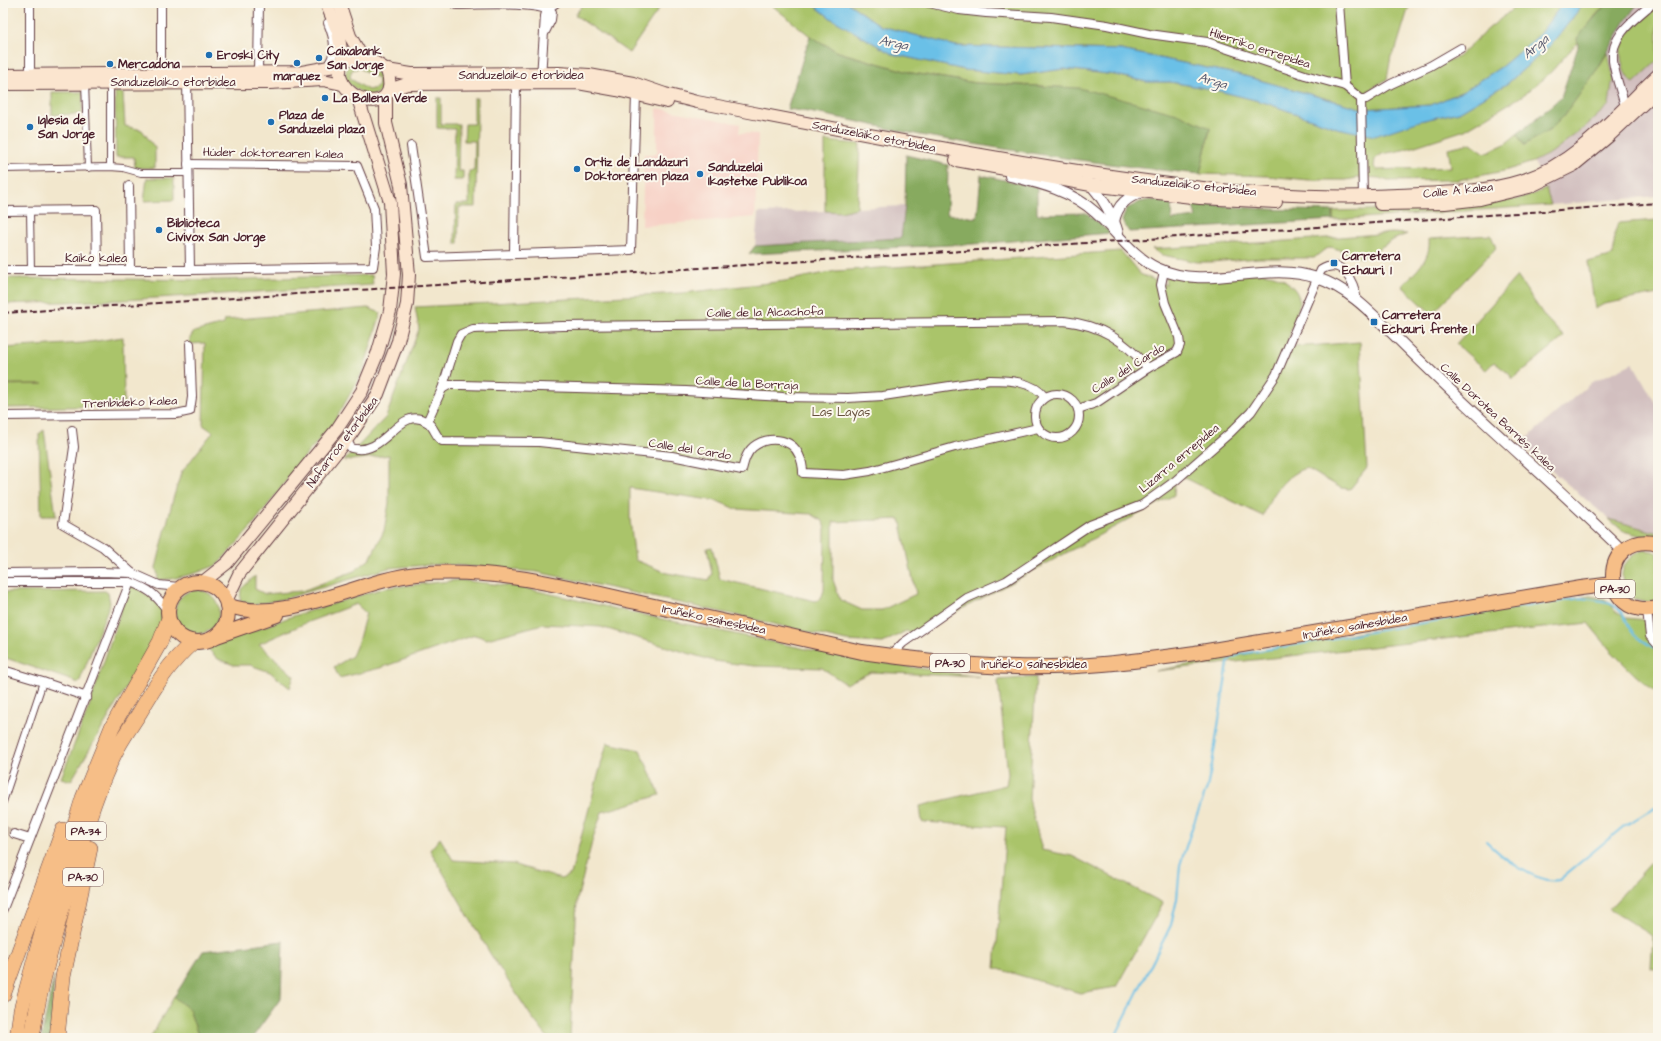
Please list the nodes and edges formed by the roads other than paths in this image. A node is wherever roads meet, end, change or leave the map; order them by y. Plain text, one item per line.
1 (30, 3) edge
2 (161, 3) edge
3 (259, 3) edge
4 (322, 3) edge
5 (326, 3) edge
6 (339, 3) edge
7 (556, 3) edge
8 (929, 3) edge
9 (1339, 3) edge
10 (1653, 3) edge
11 (455, 4) edge
12 (548, 9) junction
13 (1461, 48) dead end
14 (362, 57) junction
15 (341, 63) junction
16 (324, 69) junction
17 (387, 70) junction
18 (258, 72) junction
19 (161, 73) junction
20 (1658, 74) edge
21 (3, 75) edge
22 (30, 75) junction
23 (187, 78) junction
24 (541, 78) junction
25 (516, 79) junction
26 (85, 82) junction
27 (110, 82) junction
28 (3, 84) edge
29 (342, 84) junction
30 (1345, 86) junction
31 (1658, 90) edge
32 (387, 93) junction
33 (636, 95) junction
34 (358, 98) junction
35 (1361, 102) junction
36 (1625, 106) junction
37 (411, 146) dead end
38 (988, 161) junction
39 (188, 164) junction
40 (358, 166) joint
41 (110, 167) junction
42 (88, 168) junction
43 (3, 169) edge
44 (188, 173) junction
45 (1091, 185) junction
46 (129, 186) dead end
47 (1185, 186) junction
48 (1145, 191) junction
49 (1362, 200) junction
50 (1119, 205) junction
51 (1092, 209) junction
52 (1107, 210) junction
53 (3, 211) edge
54 (30, 211) junction
55 (1114, 222) junction
56 (1119, 235) junction
57 (514, 253) junction
58 (3, 270) edge
59 (31, 270) junction
60 (97, 270) junction
61 (130, 270) junction
62 (190, 270) junction
63 (1164, 271) junction
64 (1317, 278) junction
65 (1357, 300) junction
66 (190, 344) dead end
67 (1148, 368) junction
68 (442, 390) junction
69 (1045, 397) junction
70 (1078, 409) junction
71 (3, 416) edge
72 (427, 422) junction
73 (1038, 428) junction
74 (72, 430) dead end
75 (347, 440) junction
76 (1658, 544) edge
77 (1623, 551) junction
78 (3, 573) edge
79 (132, 573) junction
80 (3, 582) edge
81 (130, 582) junction
82 (203, 582) junction
83 (1613, 584) junction
84 (180, 588) junction
85 (227, 603) junction
86 (294, 607) junction
87 (1653, 609) edge
88 (168, 615) junction
89 (217, 636) junction
90 (193, 642) junction
91 (1658, 646) edge
92 (890, 656) junction
93 (3, 670) edge
94 (43, 682) junction
95 (86, 697) junction
96 (134, 722) junction
97 (112, 727) junction
98 (3, 802) edge
99 (14, 834) tunnel mouth
100 (30, 839) junction
101 (3, 909) edge
102 (14, 964) junction
103 (3, 995) edge
104 (3, 1002) edge
105 (17, 1038) edge
106 (32, 1038) edge
107 (57, 1038) edge

1 - 22 street
2 - 19 street
3 - 18 street
4 - 16 street
5 - 15 main road
6 - 14 main road
7 - 12 street
8 - 30 street, Hilerriko errepidea
9 - 30 street
10 - 36 street
11 - 12 street
12 - 24 street
13 - 35 street
14 - 15 main road
14 - 17 main road
15 - 16 main road, Sanduzelaiko etorbidea
15 - 29 main road
16 - 18 main road, Sanduzelaiko etorbidea
17 - 25 main road, Sanduzelaiko etorbidea
17 - 32 main road
18 - 23 main road, Sanduzelaiko etorbidea
19 - 22 main road, Sanduzelaiko etorbidea
19 - 23 main road, Sanduzelaiko etorbidea
20 - 36 main road, Calle A kalea
21 - 22 main road, Sanduzelaiko etorbidea
23 - 27 main road, Sanduzelaiko etorbidea
23 - 29 main road, Sanduzelaiko etorbidea
23 - 39 street
24 - 25 main road, Sanduzelaiko etorbidea
24 - 33 main road, Sanduzelaiko etorbidea
24 - 38 main road, Sanduzelaiko etorbidea
25 - 32 main road, Sanduzelaiko etorbidea
25 - 57 street
26 - 27 main road, Sanduzelaiko etorbidea
26 - 28 main road, Sanduzelaiko etorbidea
26 - 42 street
27 - 41 street
29 - 34 main road
30 - 35 street, Hilerriko errepidea
31 - 49 main road, Calle A kalea
32 - 34 main road
32 - 75 main road, Nafarroa etorbidea
33 - 38 main road, Sanduzelaiko etorbidea
33 - 57 street
34 - 82 main road, Nafarroa etorbidea
35 - 49 street
36 - 49 main road, Calle A kalea
37 - 57 street
38 - 45 main road, Sanduzelaiko etorbidea
38 - 47 main road, Sanduzelaiko etorbidea
38 - 51 street
39 - 40 street, Húder doktorearen kalea
39 - 44 street
40 - 62 street, Kaiko kalea
41 - 42 street
41 - 44 street
42 - 43 street
44 - 62 street
45 - 47 street
45 - 48 main road, Sanduzelaiko etorbidea
45 - 51 street
45 - 52 street
46 - 61 street
47 - 49 main road, Sanduzelaiko etorbidea
48 - 49 main road, Sanduzelaiko etorbidea
48 - 50 street
50 - 52 street
50 - 55 street
51 - 52 street
51 - 56 street
52 - 55 street
53 - 54 street
54 - 59 street
54 - 60 street
55 - 56 street
56 - 63 street
58 - 59 street, Kaiko kalea
59 - 60 street, Kaiko kalea
60 - 61 street, Kaiko kalea
61 - 62 street, Kaiko kalea
63 - 64 street
63 - 67 street, Calle del Cardo
64 - 65 street
64 - 65 street, Lizarra errepidea
64 - 92 street, Lizarra errepidea
65 - 77 street, Calle Dorotea Barnés kalea
66 - 71 street, Trenbideko kalea
67 - 68 street, Calle de la Alcachofa
67 - 70 street, Calle del Cardo
68 - 69 street, Calle de la Borraja
68 - 72 street, Calle de la Alcachofa
69 - 70 street
69 - 73 street
70 - 73 street
72 - 73 street, Calle del Cardo
72 - 75 street
74 - 79 street
75 - 85 main road, Nafarroa etorbidea
76 - 77 highway
77 - 83 highway, PA-30
78 - 79 street
79 - 84 street
80 - 81 street
81 - 88 street
81 - 95 street
82 - 84 highway
82 - 85 highway
83 - 87 highway, PA-30
83 - 92 highway, Iruñeko saihesbidea / PA-30
84 - 88 highway, PA-30
85 - 86 highway, Iruñeko saihesbidea / PA-30
85 - 89 highway
86 - 89 highway, Iruñeko saihesbidea / PA-30
86 - 92 highway, Iruñeko saihesbidea / PA-30
87 - 91 street
88 - 90 highway
88 - 97 highway, PA-30
89 - 90 highway, PA-30
90 - 96 highway, PA-30
93 - 94 street
94 - 95 street
94 - 98 street
95 - 100 street
96 - 106 highway, PA-34
96 - 107 highway, PA-30
97 - 102 highway, PA-30
97 - 105 highway, PA-34
99 - 100 street
100 - 101 street
102 - 103 highway, PA-30
102 - 104 highway, PA-30

